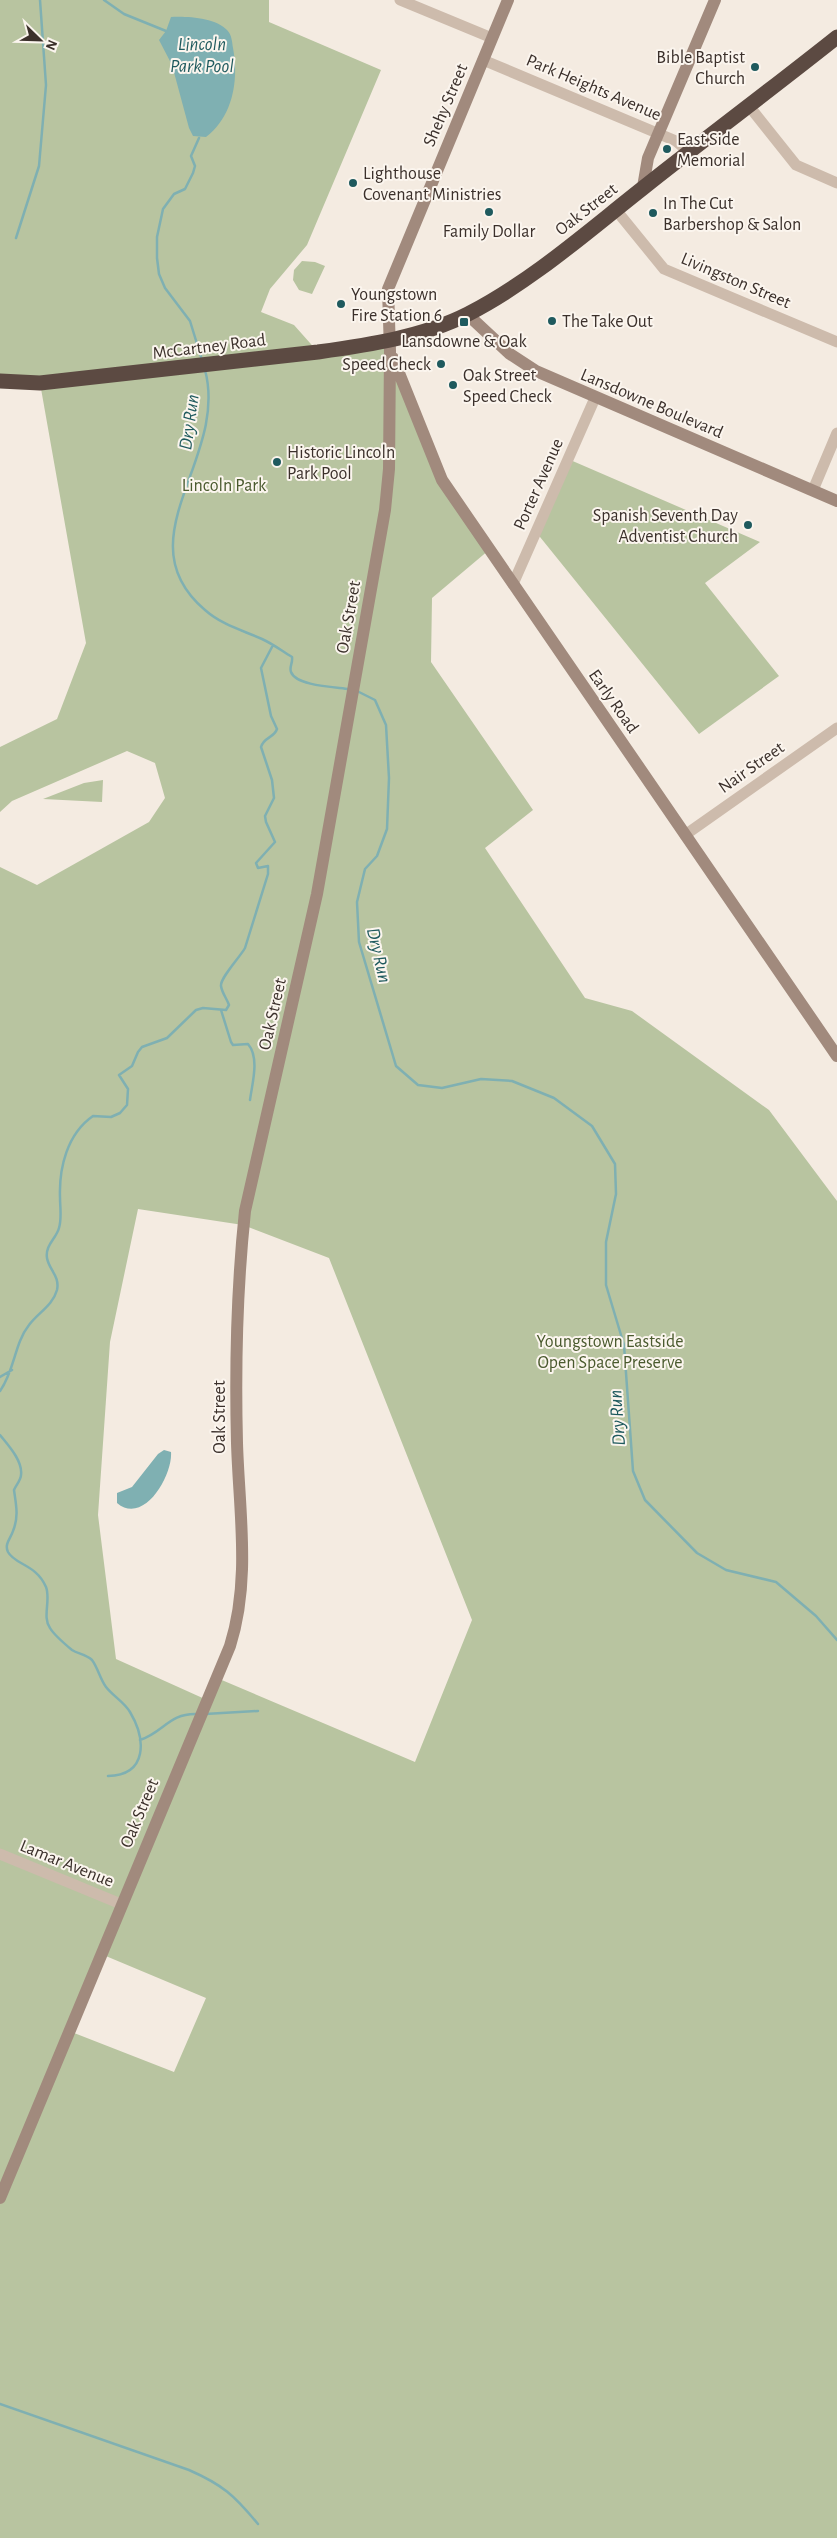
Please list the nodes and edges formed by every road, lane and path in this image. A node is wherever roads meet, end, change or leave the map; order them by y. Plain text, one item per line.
1 (400, 0) edge
2 (508, 0) edge
3 (715, 0) edge
4 (837, 37) edge
5 (492, 38) junction
6 (483, 60) junction
7 (749, 106) junction
8 (659, 134) junction
9 (689, 152) junction
10 (837, 183) edge
11 (643, 188) junction
12 (616, 210) junction
13 (467, 314) junction
14 (837, 342) edge
15 (389, 345) junction
16 (0, 381) edge
17 (38, 383) junction
18 (0, 393) edge
19 (595, 398) junction
20 (837, 432) edge
21 (813, 490) junction
22 (837, 501) edge
23 (513, 584) junction
24 (837, 728) edge
25 (685, 835) junction
26 (837, 1056) edge
27 (0, 1854) edge
28 (121, 1904) junction
29 (0, 2198) edge

1 - 5 street
2 - 5 street, Shehy Street
3 - 8 street
4 - 7 highway, Oak Street
5 - 6 street, Shehy Street
6 - 8 street, Park Heights Avenue
6 - 15 street, Shehy Street
7 - 9 highway, Oak Street
7 - 10 street
8 - 9 street, Park Heights Avenue
8 - 11 street
9 - 11 highway, Oak Street
11 - 12 highway, Oak Street
12 - 13 highway, Oak Street
12 - 14 street, Livingston Street
13 - 15 highway, Oak Street
13 - 19 street, Lansdowne Boulevard
15 - 17 highway, McCartney Road
15 - 23 street, Early Road
15 - 28 street, Oak Street
16 - 17 highway, McCartney Road
17 - 18 highway, McCartney Road
19 - 21 street, Lansdowne Boulevard
19 - 23 street, Porter Avenue
20 - 21 street
21 - 22 street, Lansdowne Boulevard
23 - 25 street, Early Road
24 - 25 street, Nair Street
25 - 26 street, Early Road
27 - 28 street, Lamar Avenue
28 - 29 street, Oak Street

